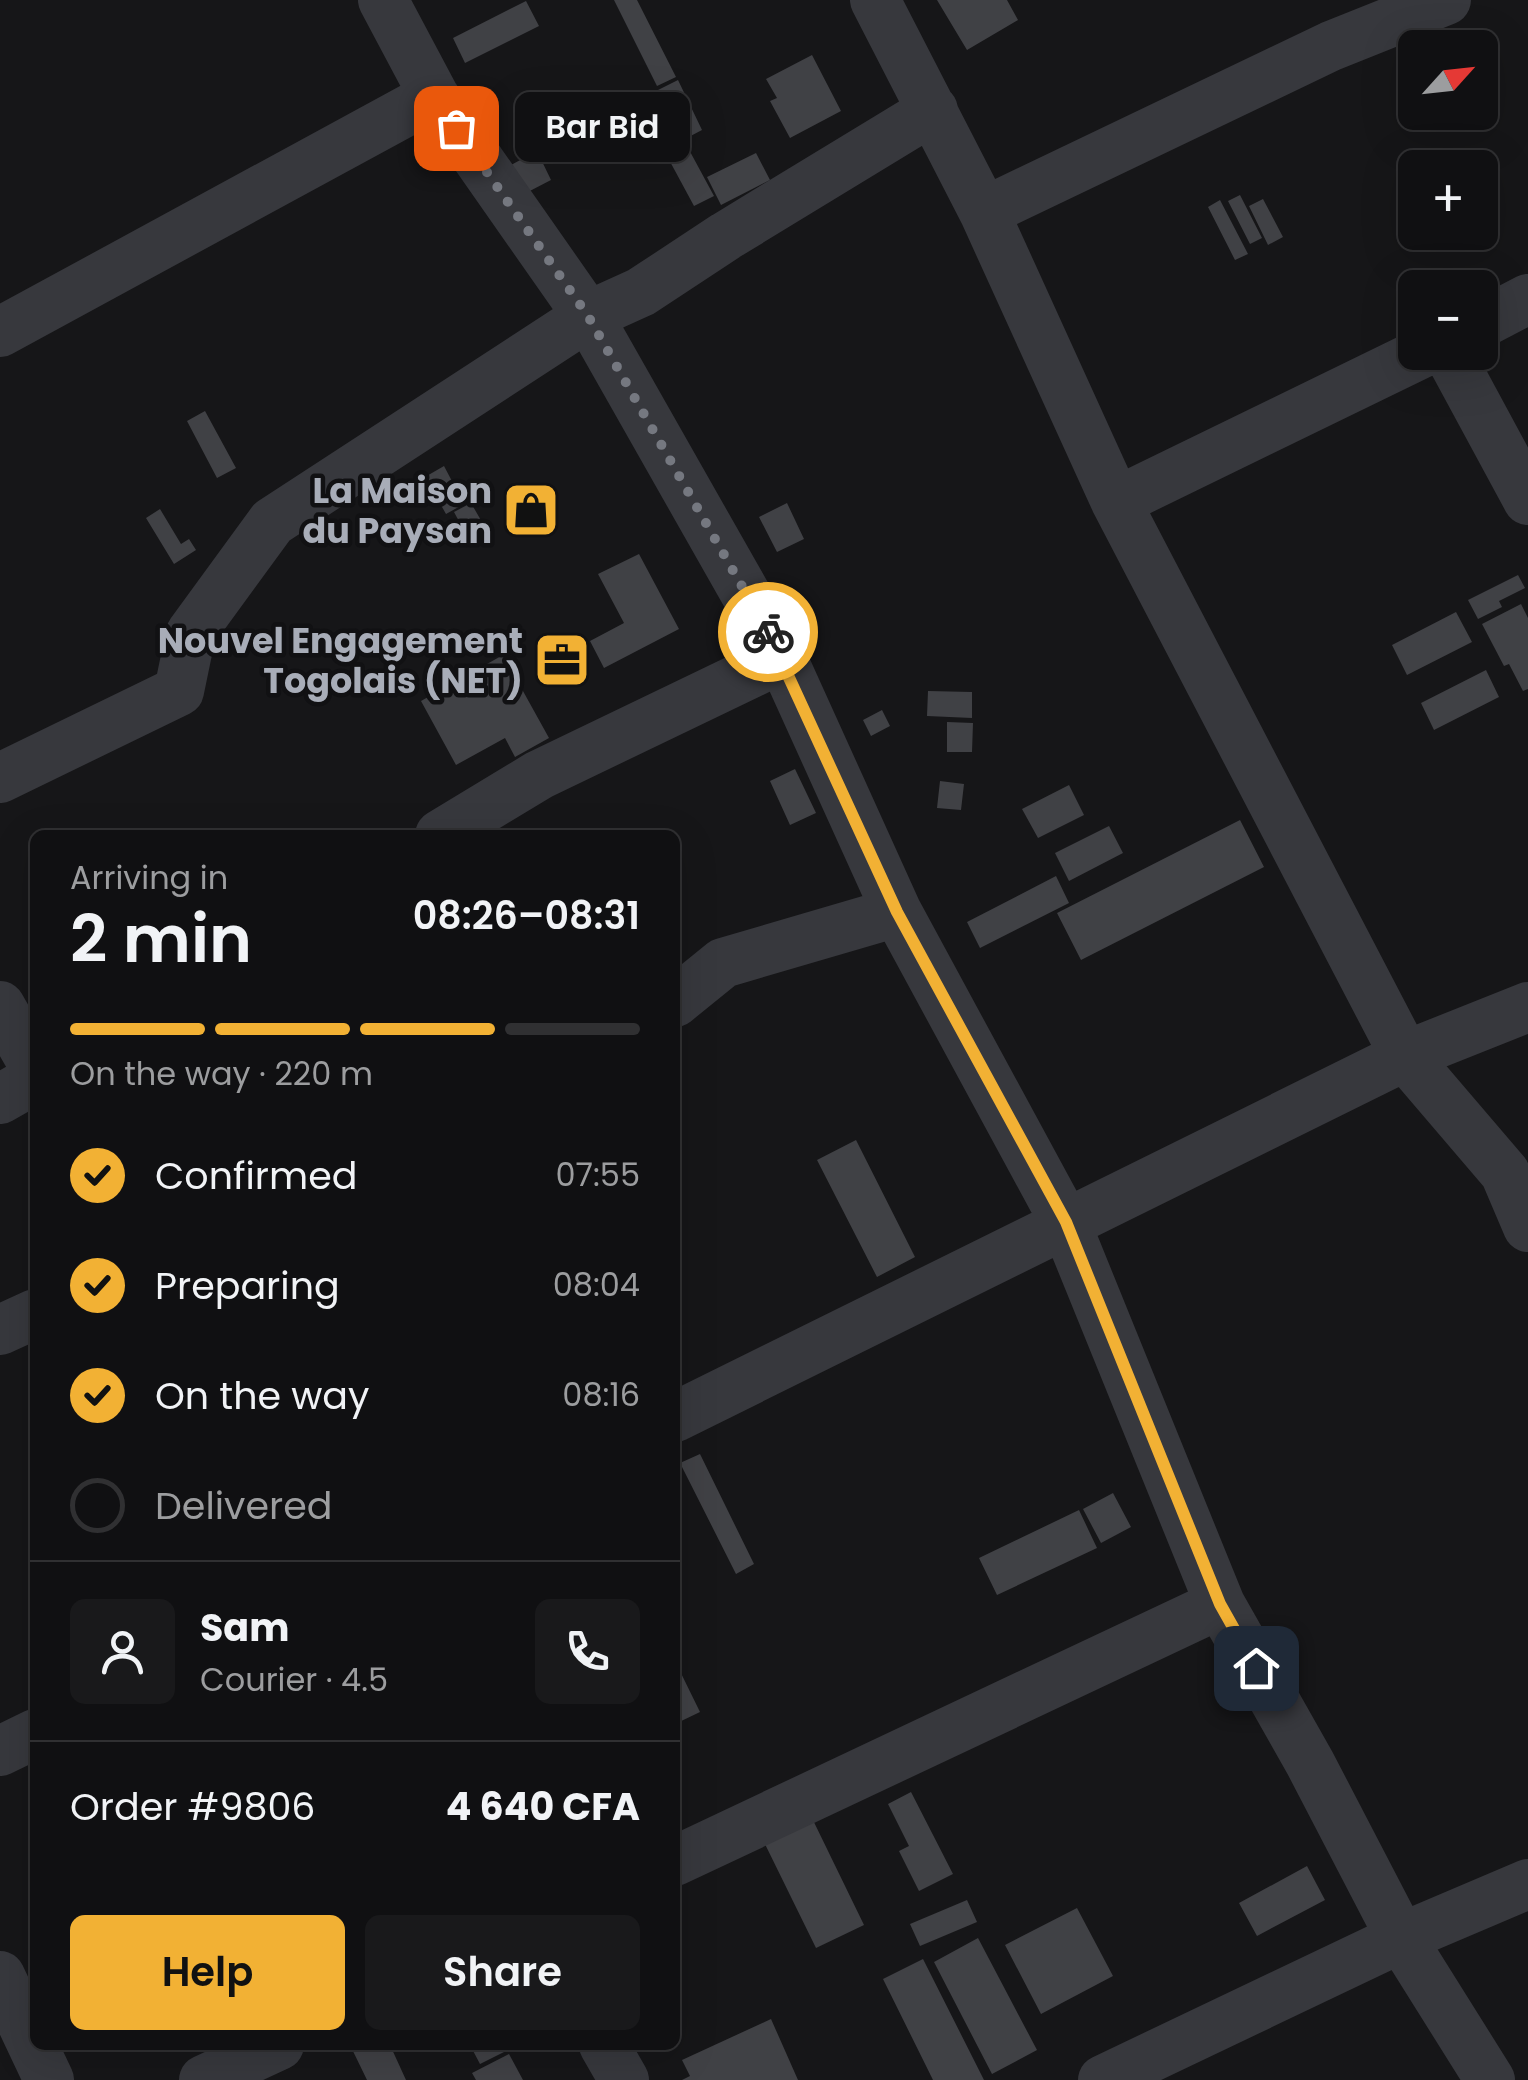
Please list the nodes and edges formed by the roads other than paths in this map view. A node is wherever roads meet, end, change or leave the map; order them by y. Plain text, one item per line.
1 (383, 0) edge
2 (875, 0) edge
3 (1446, 0) edge
4 (434, 96) junction
5 (933, 110) junction
6 (984, 212) junction
7 (1528, 299) edge
8 (1498, 315) edge
9 (588, 316) junction
10 (0, 332) edge
11 (1398, 365) edge
12 (1458, 370) edge
13 (1528, 500) edge
14 (1116, 502) junction
15 (782, 658) junction
16 (0, 778) edge
17 (448, 830) edge
18 (897, 912) junction
19 (680, 998) edge
20 (0, 1006) edge
21 (1528, 1006) edge
22 (1405, 1056) junction
23 (30, 1058) edge
24 (30, 1082) edge
25 (0, 1099) edge
26 (1066, 1222) junction
27 (1528, 1228) edge
28 (30, 1316) edge
29 (0, 1330) edge
30 (680, 1415) edge
31 (1220, 1604) junction
32 (30, 1736) edge
33 (0, 1751) edge
34 (680, 1859) edge
35 (1528, 1884) edge
36 (1401, 1938) junction
37 (0, 1976) edge
38 (30, 2040) edge
39 (35, 2050) edge
40 (268, 2050) edge
41 (607, 2050) edge
42 (49, 2080) edge
43 (204, 2080) edge
44 (624, 2080) edge
45 (1103, 2080) edge
46 (1490, 2080) edge

1 - 4 street
2 - 5 street
3 - 6 street
4 - 9 street
4 - 10 street
5 - 6 street
5 - 9 street
6 - 14 street
7 - 8 street
9 - 15 street
9 - 16 street
11 - 14 street
12 - 13 street
14 - 22 street
15 - 17 street
15 - 18 street
18 - 19 street
18 - 26 street
20 - 23 street
21 - 22 street
22 - 26 street
22 - 27 street
24 - 25 street
26 - 30 street
26 - 31 street
28 - 29 street
31 - 34 street
31 - 36 street
32 - 33 street
35 - 36 street
36 - 45 street
36 - 46 street
37 - 38 street
39 - 42 street
40 - 43 street
41 - 44 street

